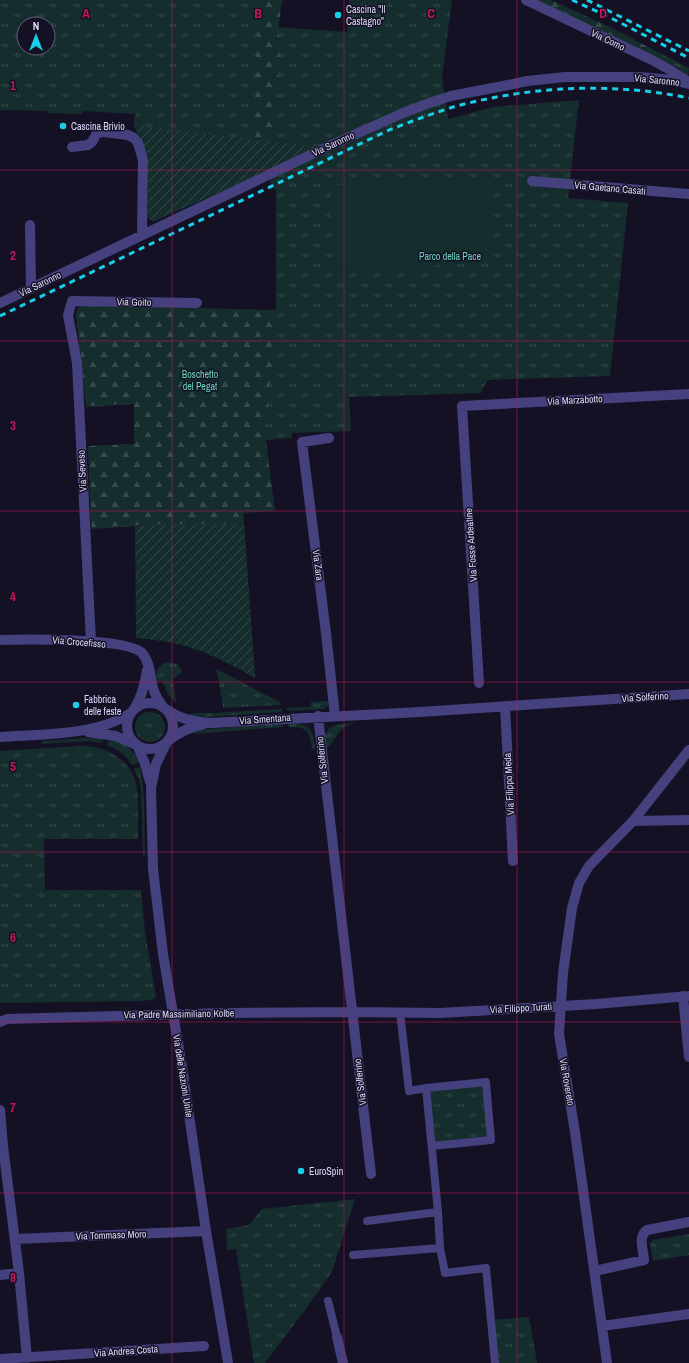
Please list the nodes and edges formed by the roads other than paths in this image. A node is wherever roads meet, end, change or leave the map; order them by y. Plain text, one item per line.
1 (526, 0) edge
2 (689, 83) edge
3 (72, 147) dead end
4 (532, 182) dead end
5 (689, 194) edge
6 (30, 224) dead end
7 (142, 235) junction
8 (32, 287) junction
9 (72, 301) joint
10 (0, 303) edge
11 (197, 303) dead end
12 (689, 394) edge
13 (462, 406) joint
14 (329, 438) dead end
15 (0, 640) edge
16 (91, 642) junction
17 (148, 666) junction
18 (479, 683) dead end
19 (689, 694) edge
20 (505, 706) junction
21 (164, 708) junction
22 (133, 711) junction
23 (318, 716) junction
24 (335, 716) junction
25 (211, 723) junction
26 (76, 731) junction
27 (0, 737) edge
28 (167, 742) junction
29 (137, 746) junction
30 (689, 750) edge
31 (152, 788) junction
32 (689, 820) edge
33 (633, 821) junction
34 (513, 861) dead end
35 (686, 996) edge
36 (562, 1006) junction
37 (352, 1012) junction
38 (400, 1012) junction
39 (174, 1014) junction
40 (3, 1020) edge
41 (689, 1057) edge
42 (426, 1088) junction
43 (0, 1110) edge
44 (1, 1146) edge
45 (432, 1146) junction
46 (371, 1174) dead end
47 (438, 1212) junction
48 (367, 1221) dead end
49 (689, 1222) edge
50 (206, 1231) junction
51 (15, 1239) junction
52 (440, 1248) junction
53 (353, 1255) dead end
54 (595, 1271) junction
55 (20, 1274) junction
56 (0, 1276) edge
57 (328, 1300) dead end
58 (689, 1314) edge
59 (602, 1326) junction
60 (337, 1337) joint
61 (204, 1346) dead end
62 (27, 1358) junction
63 (0, 1360) edge
64 (228, 1363) edge
65 (343, 1363) edge
66 (495, 1363) edge
67 (607, 1363) edge

1 - 2 street, Via Como
2 - 7 street, Via Saronno
3 - 7 street
4 - 5 street, Via Gaetano Casati
6 - 8 street
7 - 8 street, Via Saronno
8 - 10 street, Via Saronno
9 - 11 street, Via Goito
9 - 16 street, Via Seveso
12 - 13 street, Via Marzabotto
13 - 18 street, Via Fosse Ardeatine
14 - 24 street, Via Zara
15 - 16 street, Via Crocefisso
16 - 17 street, Via Crocefisso
17 - 21 street, Via Crocefisso
17 - 22 street
19 - 20 street, Via Solferino
20 - 24 street, Via Solferino
20 - 34 street, Via Filippo Meda
21 - 22 street
21 - 25 street, Via Smentana
21 - 28 street
22 - 26 street
22 - 29 street
23 - 24 street, Via Solferino
23 - 25 street, Via Smentana
23 - 37 street, Via Solferino
25 - 28 street, Via Smentana
26 - 27 street
26 - 29 street
28 - 29 street
28 - 31 street
29 - 31 street
30 - 33 street, Via Rovereto
31 - 39 street, Via delle Nazioni Unite
32 - 33 street
33 - 36 street, Via Rovereto
35 - 36 street, Via Filippo Turati
35 - 41 street
36 - 38 street, Via Filippo Turati
36 - 54 street, Via Rovereto
37 - 38 street, Via Filippo Turati
37 - 39 street, Via Padre Massimiliano Kolbe
37 - 46 street, Via Solferino
38 - 42 street
39 - 40 street, Via Padre Massimiliano Kolbe
39 - 50 street, Via delle Nazioni Unite
42 - 45 street
42 - 45 street
43 - 44 street
44 - 51 street
45 - 47 street
47 - 48 street
47 - 52 street
49 - 54 street
50 - 51 street, Via Tommaso Moro
50 - 64 street, Via delle Nazioni Unite
51 - 55 street
52 - 53 street
52 - 66 street
54 - 59 street, Via Rovereto
55 - 56 street
55 - 62 street
57 - 60 street
58 - 59 street
59 - 67 street, Via Rovereto
60 - 65 street
61 - 62 street, Via Andrea Costa
62 - 63 street, Via Andrea Costa

